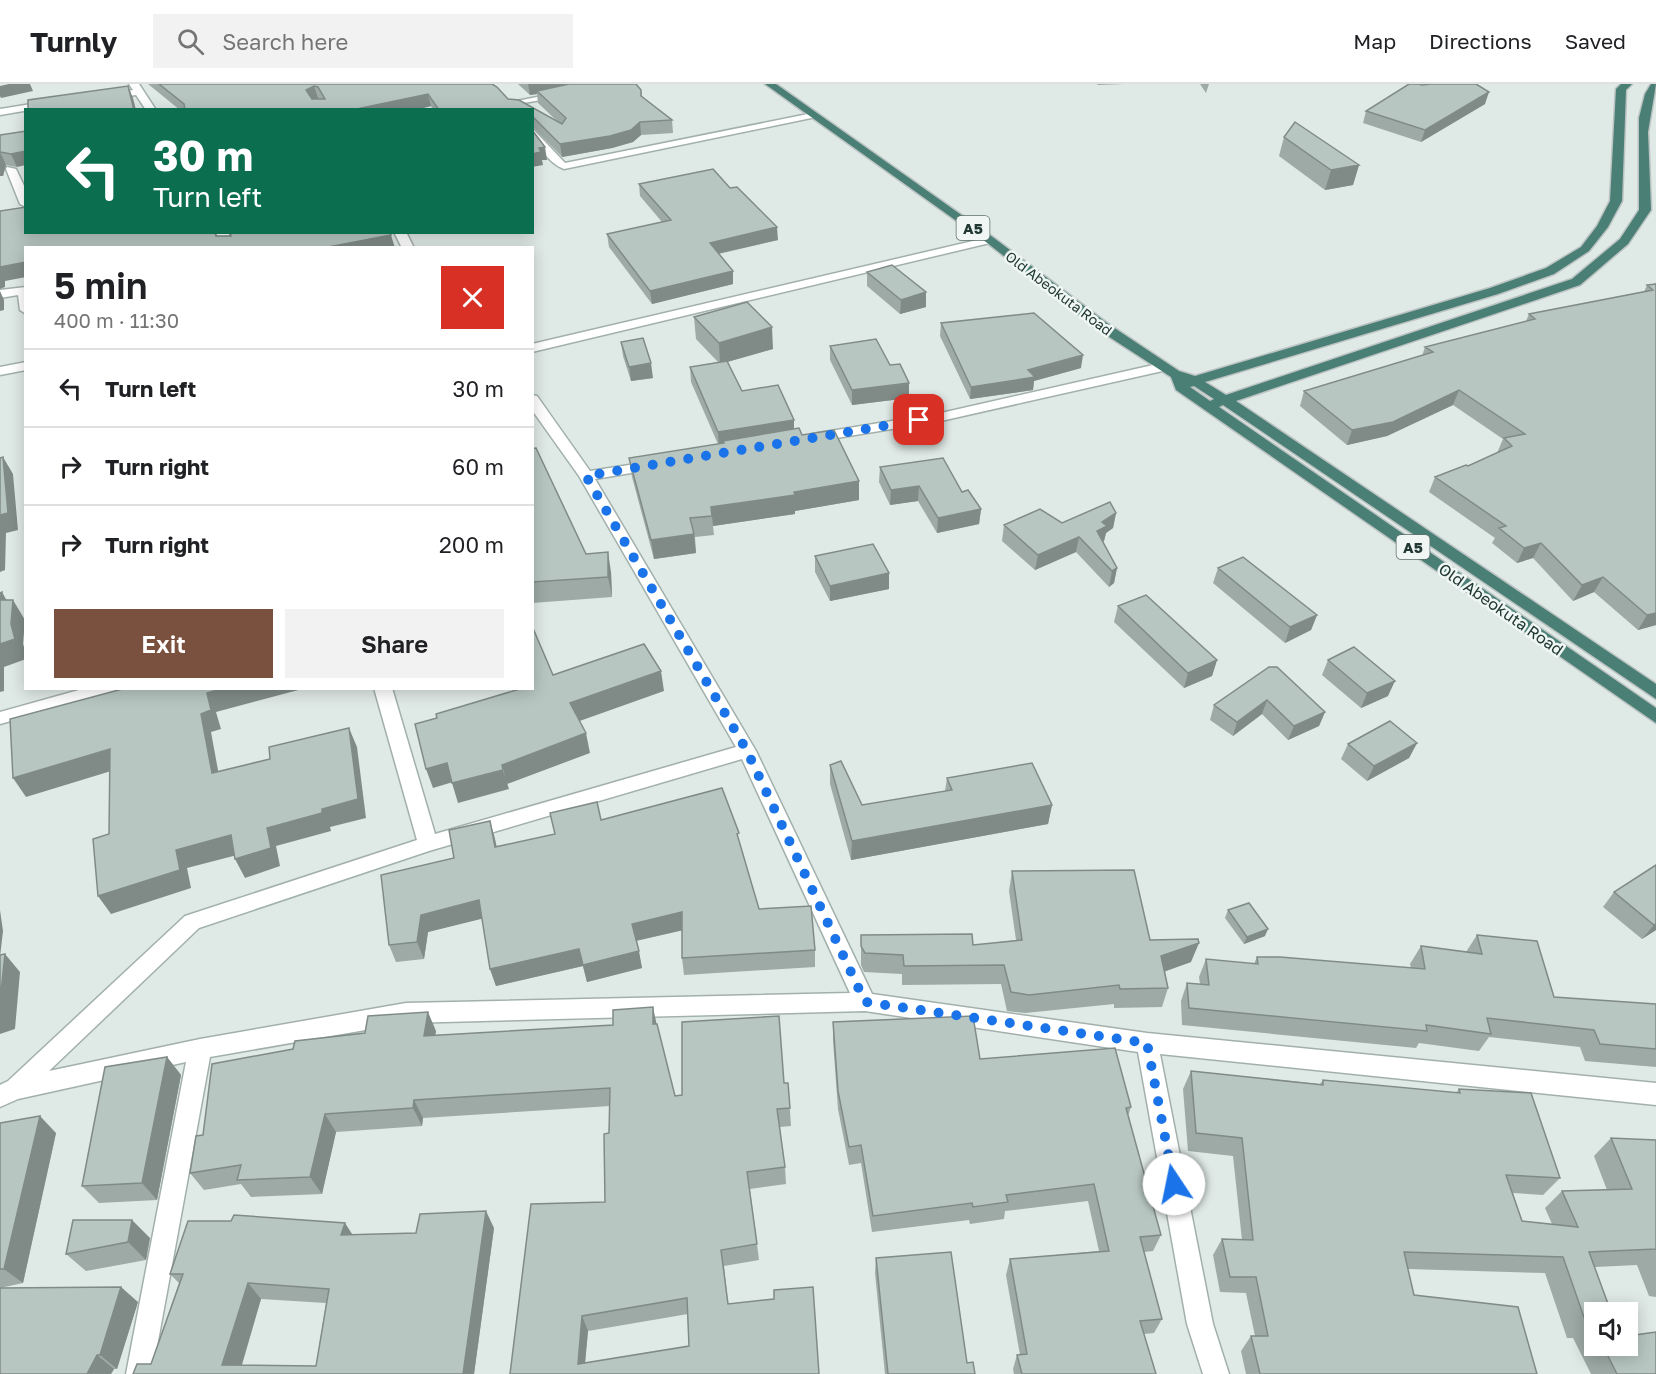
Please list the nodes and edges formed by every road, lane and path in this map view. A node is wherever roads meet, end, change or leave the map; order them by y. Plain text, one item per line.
1 (770, 84) edge
2 (1626, 84) edge
3 (1656, 84) edge
4 (136, 88) edge
5 (568, 93) edge
6 (93, 98) edge
7 (59, 103) edge
8 (511, 103) edge
9 (24, 108) edge
10 (26, 108) edge
11 (150, 108) edge
12 (0, 112) edge
13 (813, 115) junction
14 (534, 133) edge
15 (11, 169) edge
16 (24, 199) edge
17 (1651, 208) edge
18 (990, 240) junction
19 (24, 290) edge
20 (0, 294) edge
21 (534, 348) edge
22 (24, 366) edge
23 (0, 371) edge
24 (1178, 377) junction
25 (1259, 389) junction
26 (1225, 400) junction
27 (534, 402) edge
28 (1208, 406) junction
29 (1245, 414) junction
30 (792, 442) edge
31 (666, 463) edge
32 (586, 476) junction
33 (98, 690) edge
34 (384, 690) edge
35 (1656, 693) edge
36 (67, 695) edge
37 (1656, 717) edge
38 (0, 718) edge
39 (747, 751) junction
40 (428, 844) junction
41 (865, 1002) junction
42 (1147, 1043) junction
43 (200, 1049) junction
44 (8, 1093) edge
45 (1656, 1094) edge
46 (139, 1374) edge
47 (1216, 1374) edge

1 - 13 highway, Old Abeokuta Road / A5
2 - 24 highway
3 - 17 highway
4 - 6 street
4 - 11 street
5 - 8 lane
7 - 10 street
9 - 12 street
13 - 14 lane
13 - 18 highway, Old Abeokuta Road / A5
15 - 16 street
17 - 25 highway
18 - 21 street
18 - 24 highway, Old Abeokuta Road / A5
19 - 20 street
22 - 23 street
24 - 26 highway, Old Abeokuta Road / A5
24 - 28 highway, Old Abeokuta Road / A5
24 - 30 street
25 - 26 highway
25 - 29 highway
26 - 28 highway
26 - 29 highway, Old Abeokuta Road / A5
27 - 32 street
28 - 37 highway, Old Abeokuta Road / A5
29 - 35 highway, Old Abeokuta Road / A5
31 - 32 street
32 - 39 street
33 - 36 street
34 - 40 street
36 - 38 street
39 - 40 street
39 - 41 street
40 - 44 street
41 - 42 street
41 - 43 street
42 - 45 street
42 - 47 street
43 - 44 street
43 - 46 street

